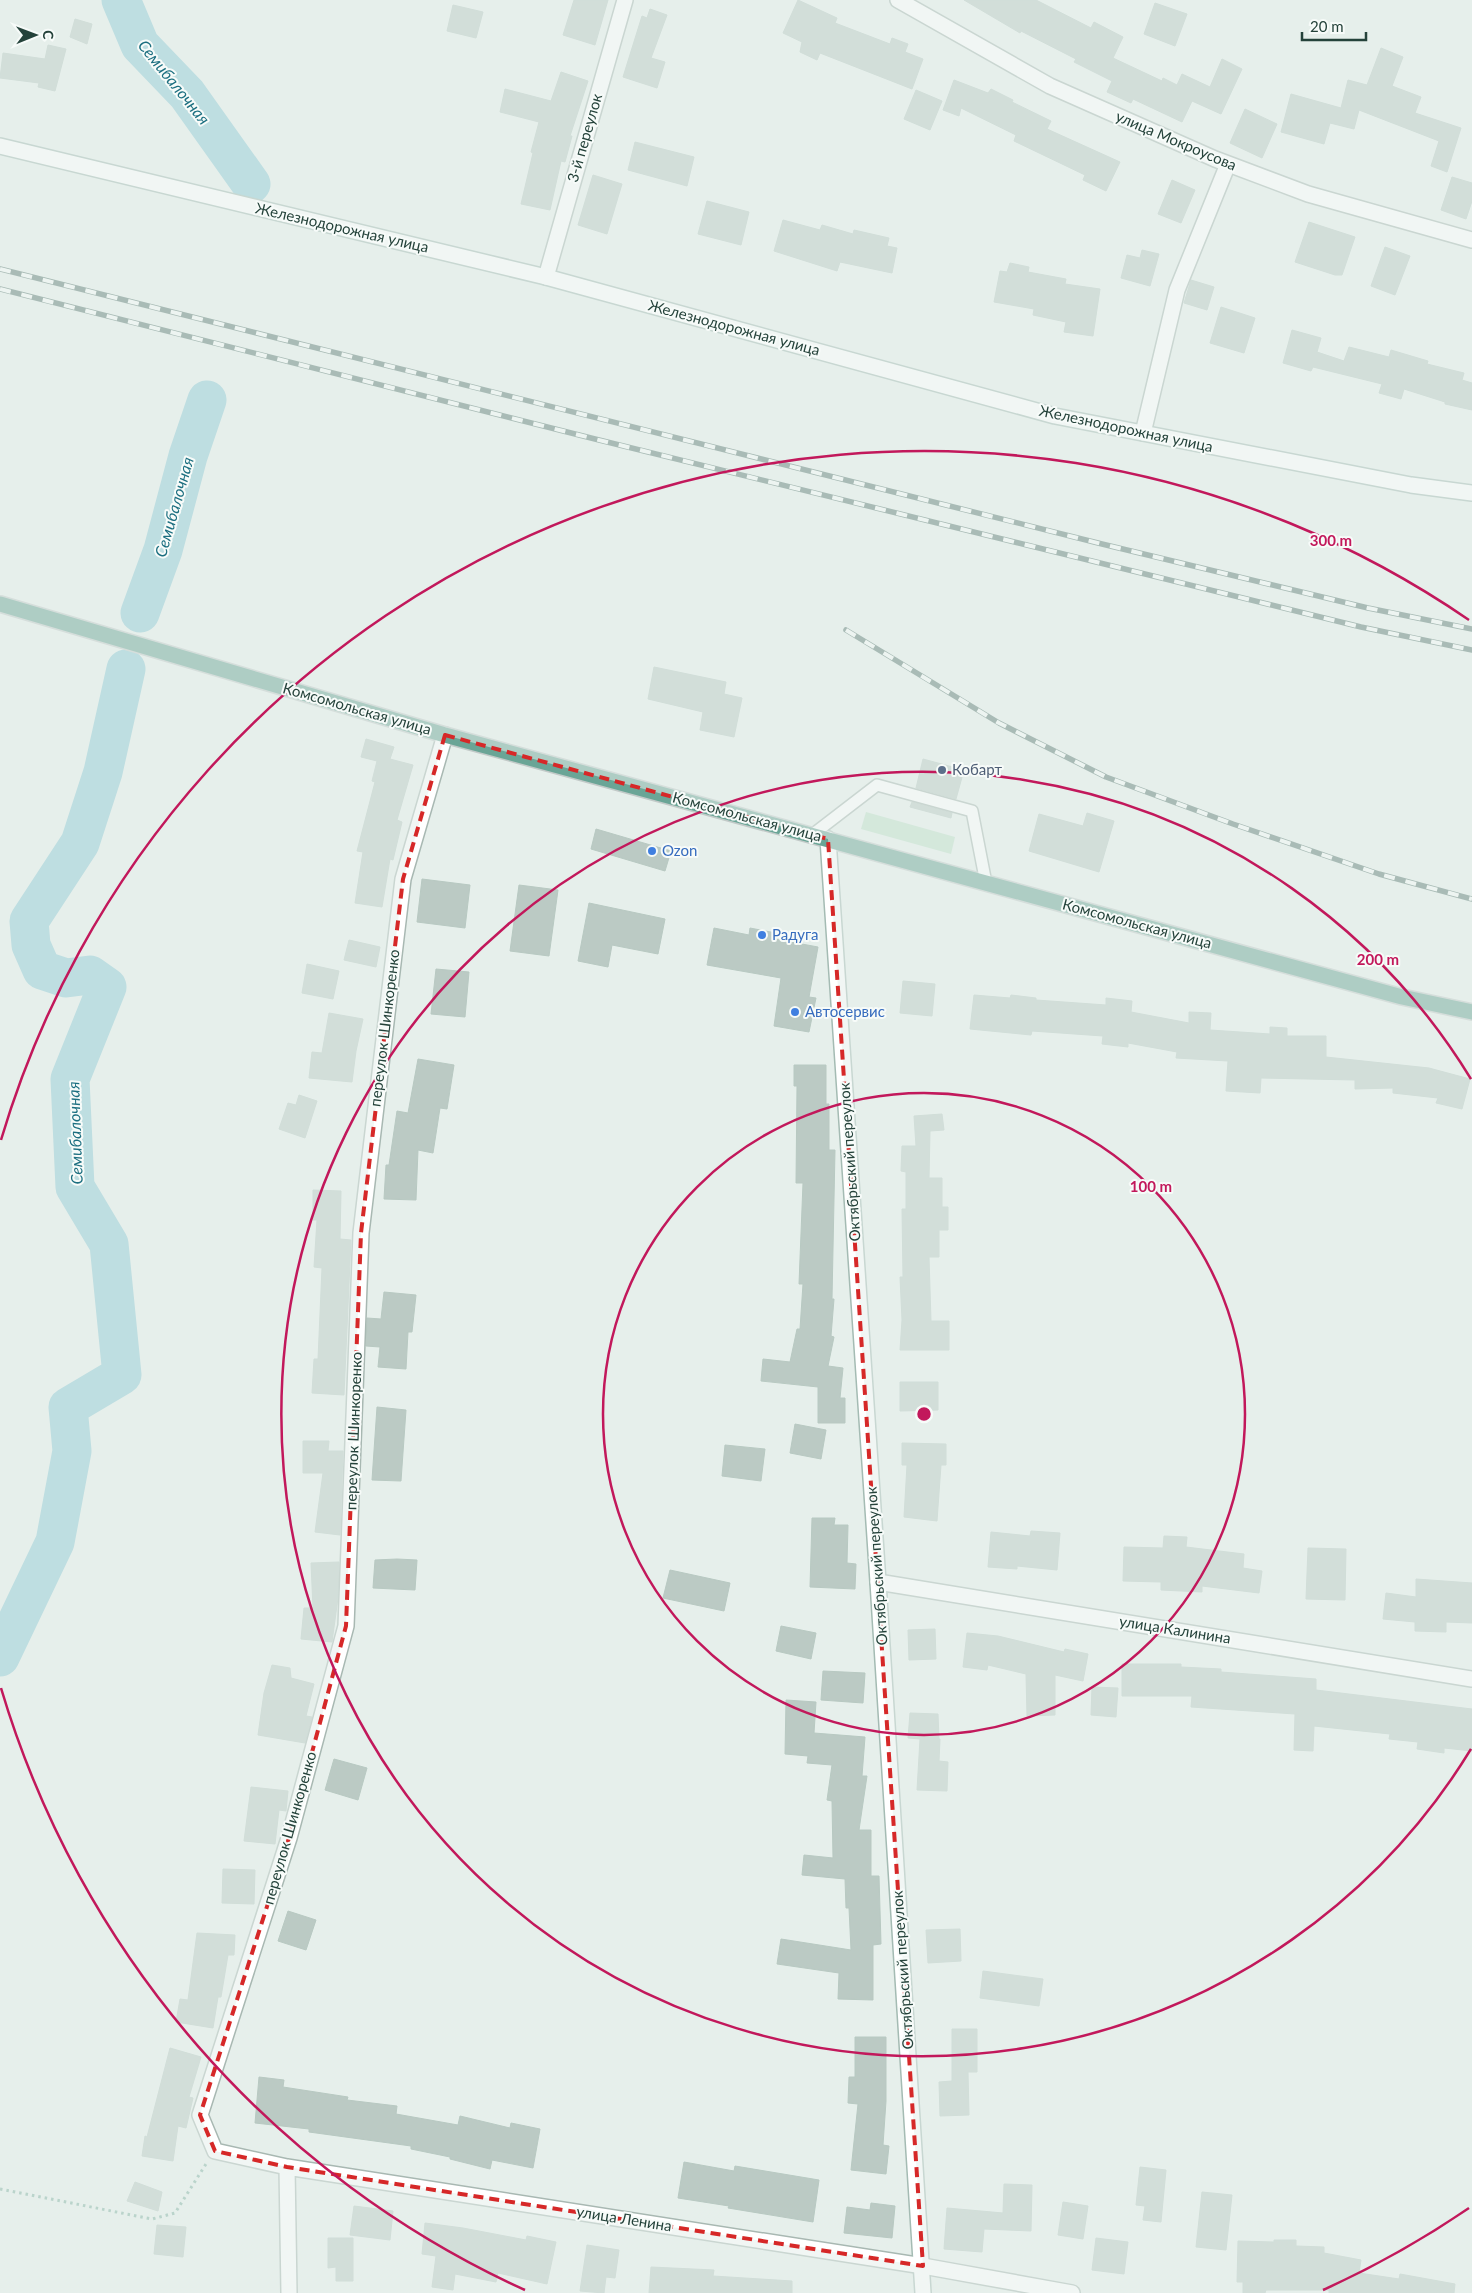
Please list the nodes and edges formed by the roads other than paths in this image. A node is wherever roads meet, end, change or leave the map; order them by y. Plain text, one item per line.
1 (625, 0) edge
2 (898, 0) edge
3 (0, 146) edge
4 (1228, 164) junction
5 (1472, 240) edge
6 (546, 277) junction
7 (1143, 433) junction
8 (1472, 493) edge
9 (0, 604) edge
10 (445, 735) junction
11 (812, 835) junction
12 (828, 839) junction
13 (986, 883) junction
14 (1472, 1012) edge
15 (878, 1582) junction
16 (1472, 1679) edge
17 (215, 2151) joint
18 (287, 2167) junction
19 (922, 2266) junction
20 (290, 2293) edge
21 (923, 2293) edge
22 (1072, 2293) edge

1 - 6 street, 3-й переулок
2 - 4 street, улица Мокроусова
3 - 6 street, Железнодорожная улица
4 - 5 street, улица Мокроусова
4 - 7 street
6 - 7 street, Железнодорожная улица
7 - 8 street, Железнодорожная улица
9 - 10 main road, Комсомольская улица
10 - 11 main road, Комсомольская улица
10 - 17 street, переулок Шинкоренко
11 - 12 main road, Комсомольская улица
11 - 13 lane
12 - 13 main road, Комсомольская улица
12 - 15 street, Октябрьский переулок
13 - 14 main road, Комсомольская улица
15 - 16 street, улица Калинина
15 - 19 street, Октябрьский переулок
17 - 18 street, улица Ленина
18 - 19 street, улица Ленина
18 - 20 street
19 - 21 street, Октябрьский переулок
19 - 22 street, улица Ленина

